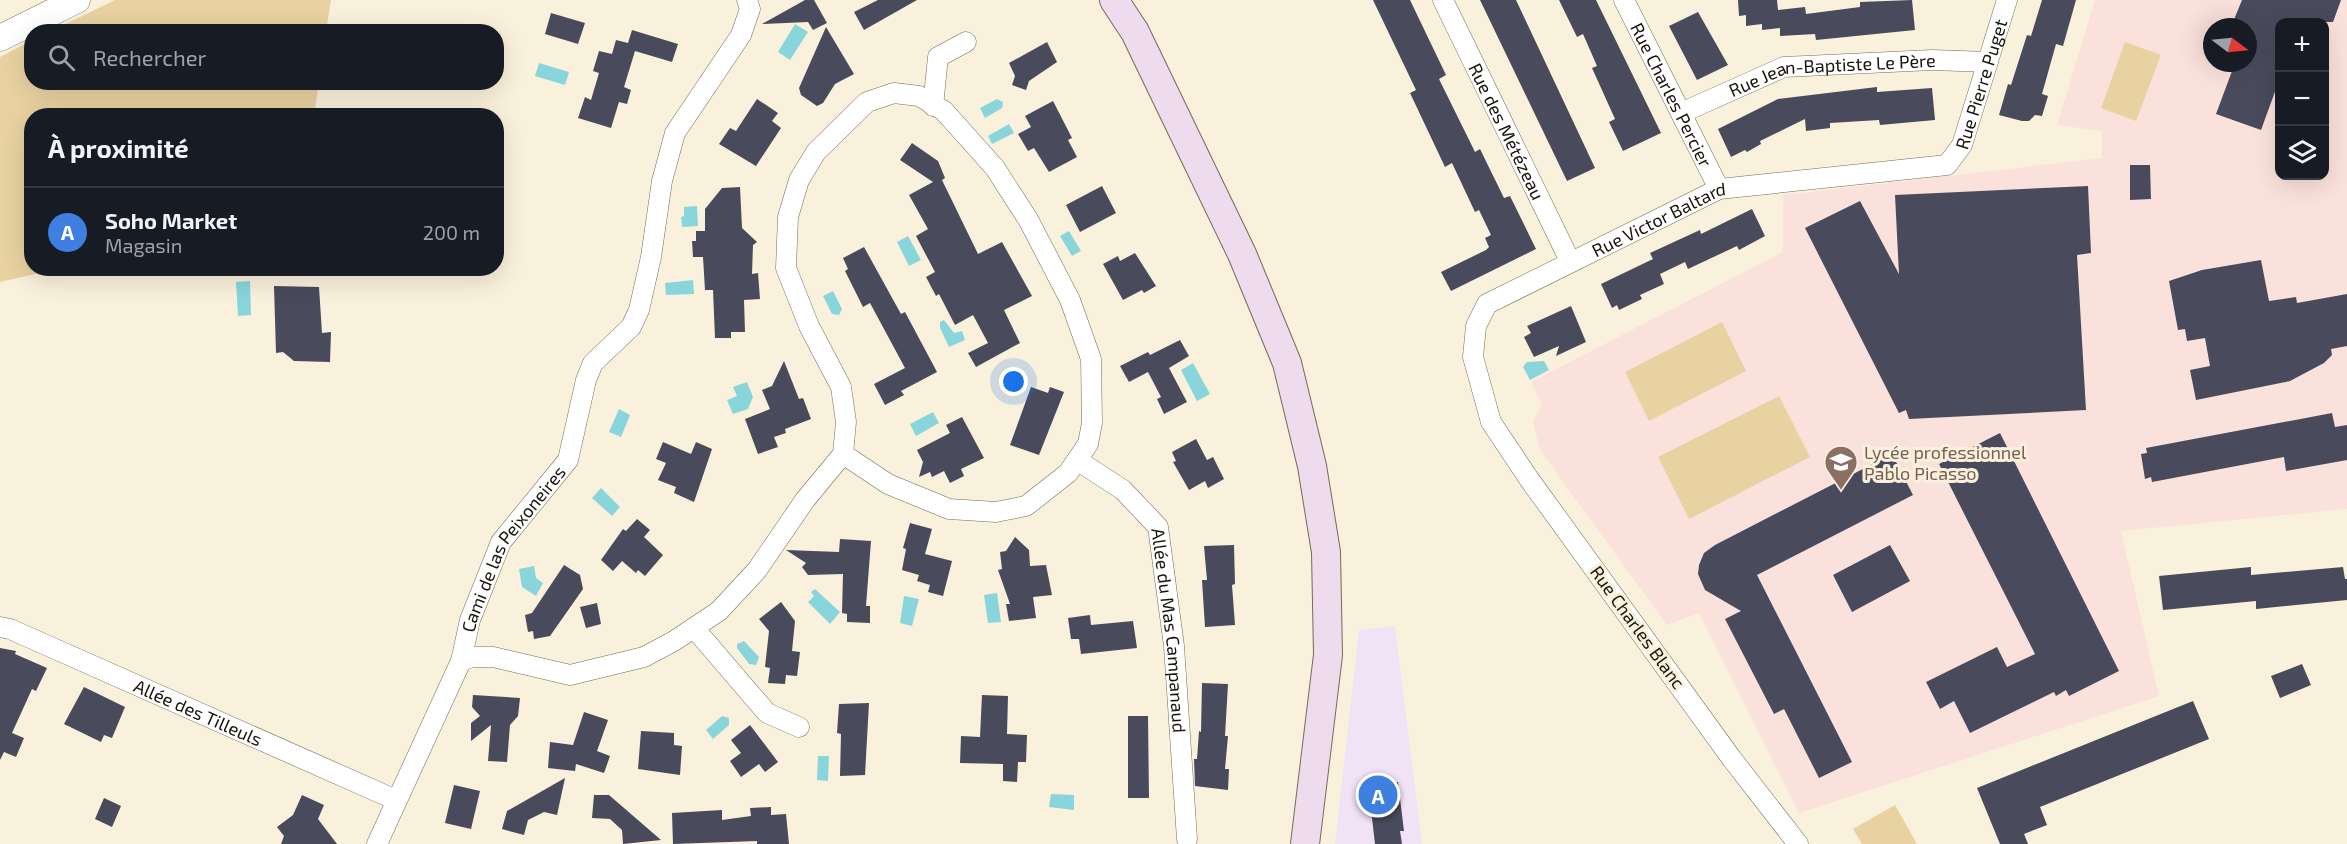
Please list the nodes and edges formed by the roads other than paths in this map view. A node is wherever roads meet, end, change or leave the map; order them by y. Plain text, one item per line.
1 (77, 0) edge
2 (747, 0) edge
3 (1114, 0) edge
4 (1136, 0) edge
5 (1443, 0) edge
6 (1624, 0) edge
7 (2007, 0) edge
8 (28, 24) edge
9 (24, 26) edge
10 (0, 38) edge
11 (966, 42) dead end
12 (1988, 62) junction
13 (933, 106) junction
14 (1681, 113) junction
15 (1947, 165) joint
16 (1719, 189) junction
17 (1570, 261) junction
18 (1486, 405) joint
19 (843, 454) junction
20 (1077, 460) junction
21 (0, 627) edge
22 (694, 628) junction
23 (461, 661) junction
24 (799, 727) dead end
25 (396, 800) junction
26 (1186, 840) dead end
27 (377, 844) edge
28 (1305, 844) edge
29 (1322, 844) edge
30 (1798, 844) edge

1 - 8 street
2 - 23 street, Cami de las Peixoneires
3 - 28 main road
4 - 29 main road
5 - 17 street, Rue des Métézeau
6 - 14 street, Rue Charles Percier
7 - 12 street, Rue Pierre Puget
9 - 10 street
11 - 13 street
12 - 14 street, Rue Jean-Baptiste Le Père
12 - 15 street, Rue Pierre Puget
13 - 19 street
13 - 20 street
14 - 16 street, Rue Charles Percier
15 - 16 street, Rue Victor Baltard
16 - 17 street, Rue Victor Baltard
17 - 18 street, Rue Victor Baltard
18 - 30 street, Rue Charles Blanc
19 - 20 street
19 - 22 street
20 - 26 street, Allée du Mas Campanaud
21 - 25 street, Allée des Tilleuls
22 - 23 street
22 - 24 street
23 - 25 street, Cami de las Peixoneires
25 - 27 street, Cami de las Peixoneires

